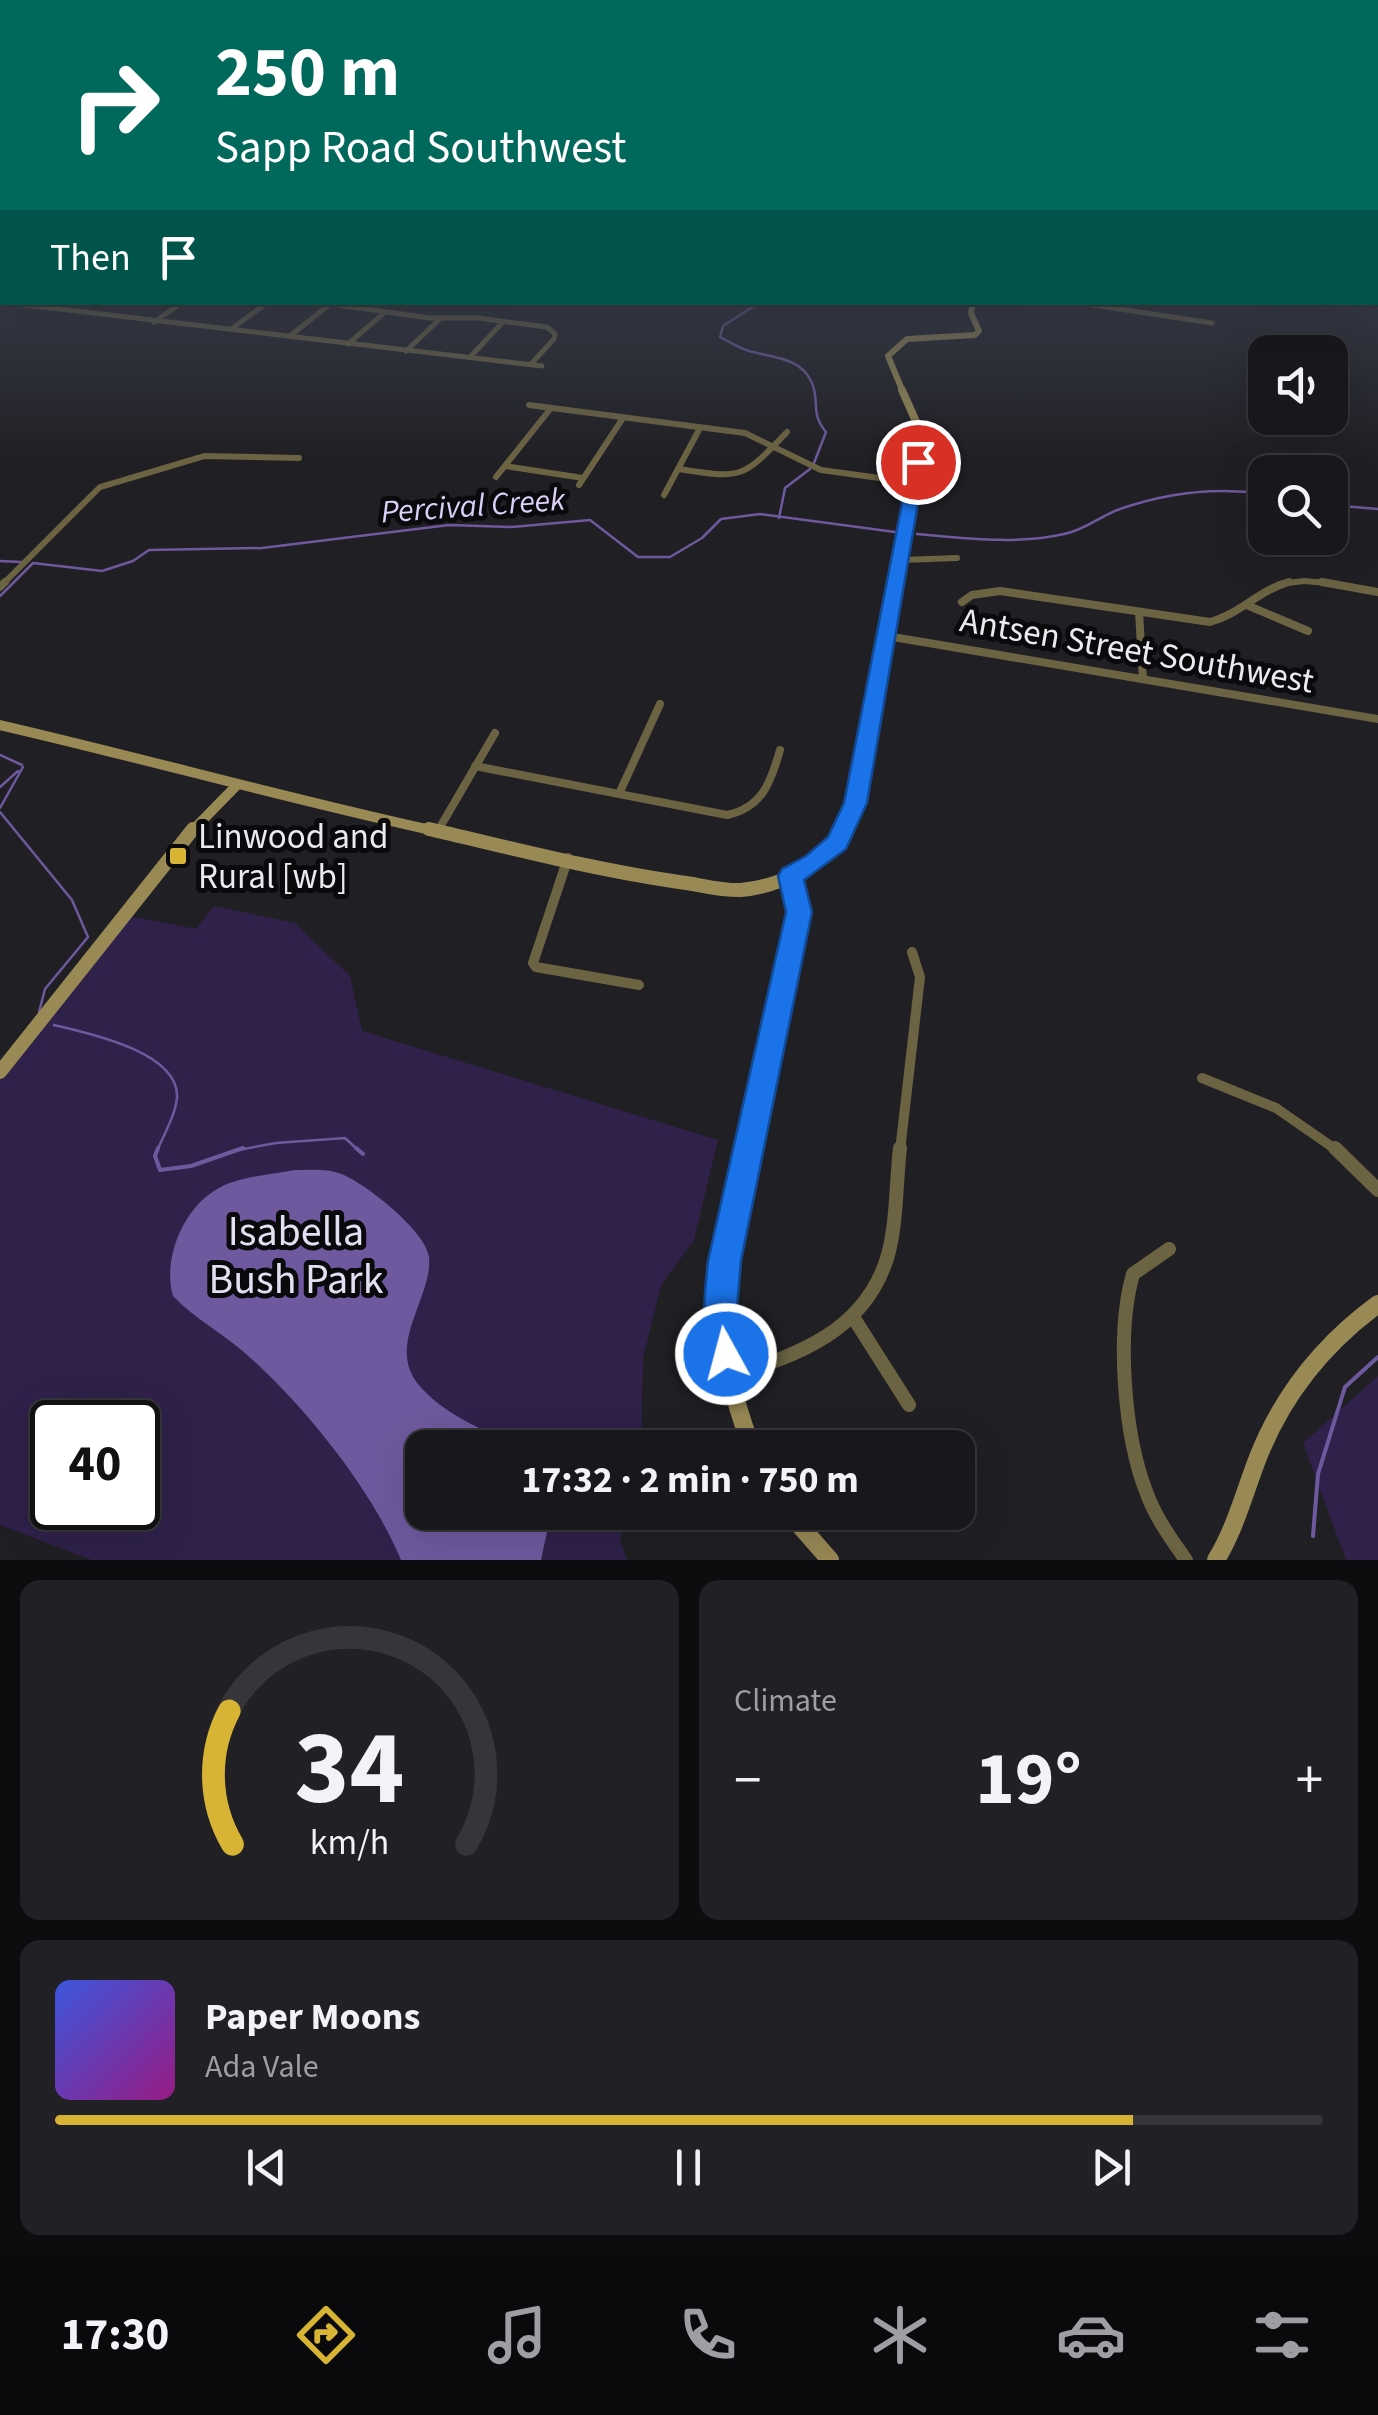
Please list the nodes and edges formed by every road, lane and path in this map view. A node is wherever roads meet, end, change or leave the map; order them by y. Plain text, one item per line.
1 (99, 315) edge
2 (164, 315) edge
3 (251, 315) edge
4 (316, 315) edge
5 (381, 315) edge
6 (411, 315) edge
7 (972, 315) edge
8 (1158, 315) edge
9 (441, 318) junction
10 (154, 322) junction
11 (503, 322) junction
12 (1212, 323) dead end
13 (233, 328) junction
14 (290, 336) junction
15 (348, 344) junction
16 (406, 351) junction
17 (470, 357) junction
18 (531, 364) junction
19 (542, 366) dead end
20 (530, 405) dead end
21 (551, 408) junction
22 (623, 418) junction
23 (700, 428) junction
24 (788, 432) dead end
25 (773, 446) junction
26 (299, 458) dead end
27 (505, 466) junction
28 (678, 469) junction
29 (496, 477) dead end
30 (913, 488) junction
31 (664, 495) dead end
32 (958, 558) dead end
33 (900, 560) junction
34 (0, 587) edge
35 (1378, 592) edge
36 (962, 602) dead end
37 (1249, 606) junction
38 (1139, 612) junction
39 (1308, 630) dead end
40 (888, 636) junction
41 (1143, 679) junction
42 (660, 704) dead end
43 (1378, 719) edge
44 (0, 725) edge
45 (495, 733) dead end
46 (780, 750) dead end
47 (475, 766) junction
48 (238, 786) junction
49 (619, 794) junction
50 (439, 830) junction
51 (568, 858) junction
52 (790, 876) junction
53 (912, 952) dead end
54 (639, 985) dead end
55 (0, 1072) edge
56 (1202, 1078) dead end
57 (1378, 1190) edge
58 (1168, 1248) dead end
59 (1378, 1304) edge
60 (854, 1320) junction
61 (730, 1376) junction
62 (909, 1404) dead end
63 (746, 1430) edge
64 (804, 1530) edge
65 (830, 1560) edge
66 (1186, 1560) edge
67 (1216, 1560) edge

1 - 10 street
2 - 10 street
3 - 13 street
4 - 14 street
5 - 15 street
6 - 9 street
7 - 30 street
8 - 12 street
9 - 11 street
9 - 16 street
10 - 13 street
11 - 17 street
11 - 18 street
13 - 14 street
14 - 15 street
15 - 16 street
16 - 17 street
17 - 18 street
18 - 19 street
20 - 21 street
21 - 22 street
21 - 27 street
22 - 23 street
22 - 27 street
23 - 25 street
23 - 28 street
24 - 25 street
25 - 28 street
25 - 30 street
26 - 34 street
27 - 29 street
28 - 31 street
30 - 33 street
32 - 33 street
33 - 40 street
35 - 37 street
36 - 38 street
37 - 38 street
37 - 39 street
38 - 41 street
40 - 41 street, Antsen Street Southwest
40 - 52 street
41 - 43 street, Antsen Street Southwest
42 - 49 street
44 - 48 street
45 - 47 street
46 - 49 street
47 - 49 street
47 - 50 street
48 - 50 street
48 - 55 street
50 - 51 street
51 - 52 street
51 - 54 street
52 - 61 street
53 - 60 street
56 - 57 street
58 - 66 street
59 - 67 street
60 - 61 street
60 - 62 street
61 - 63 street
64 - 65 street

